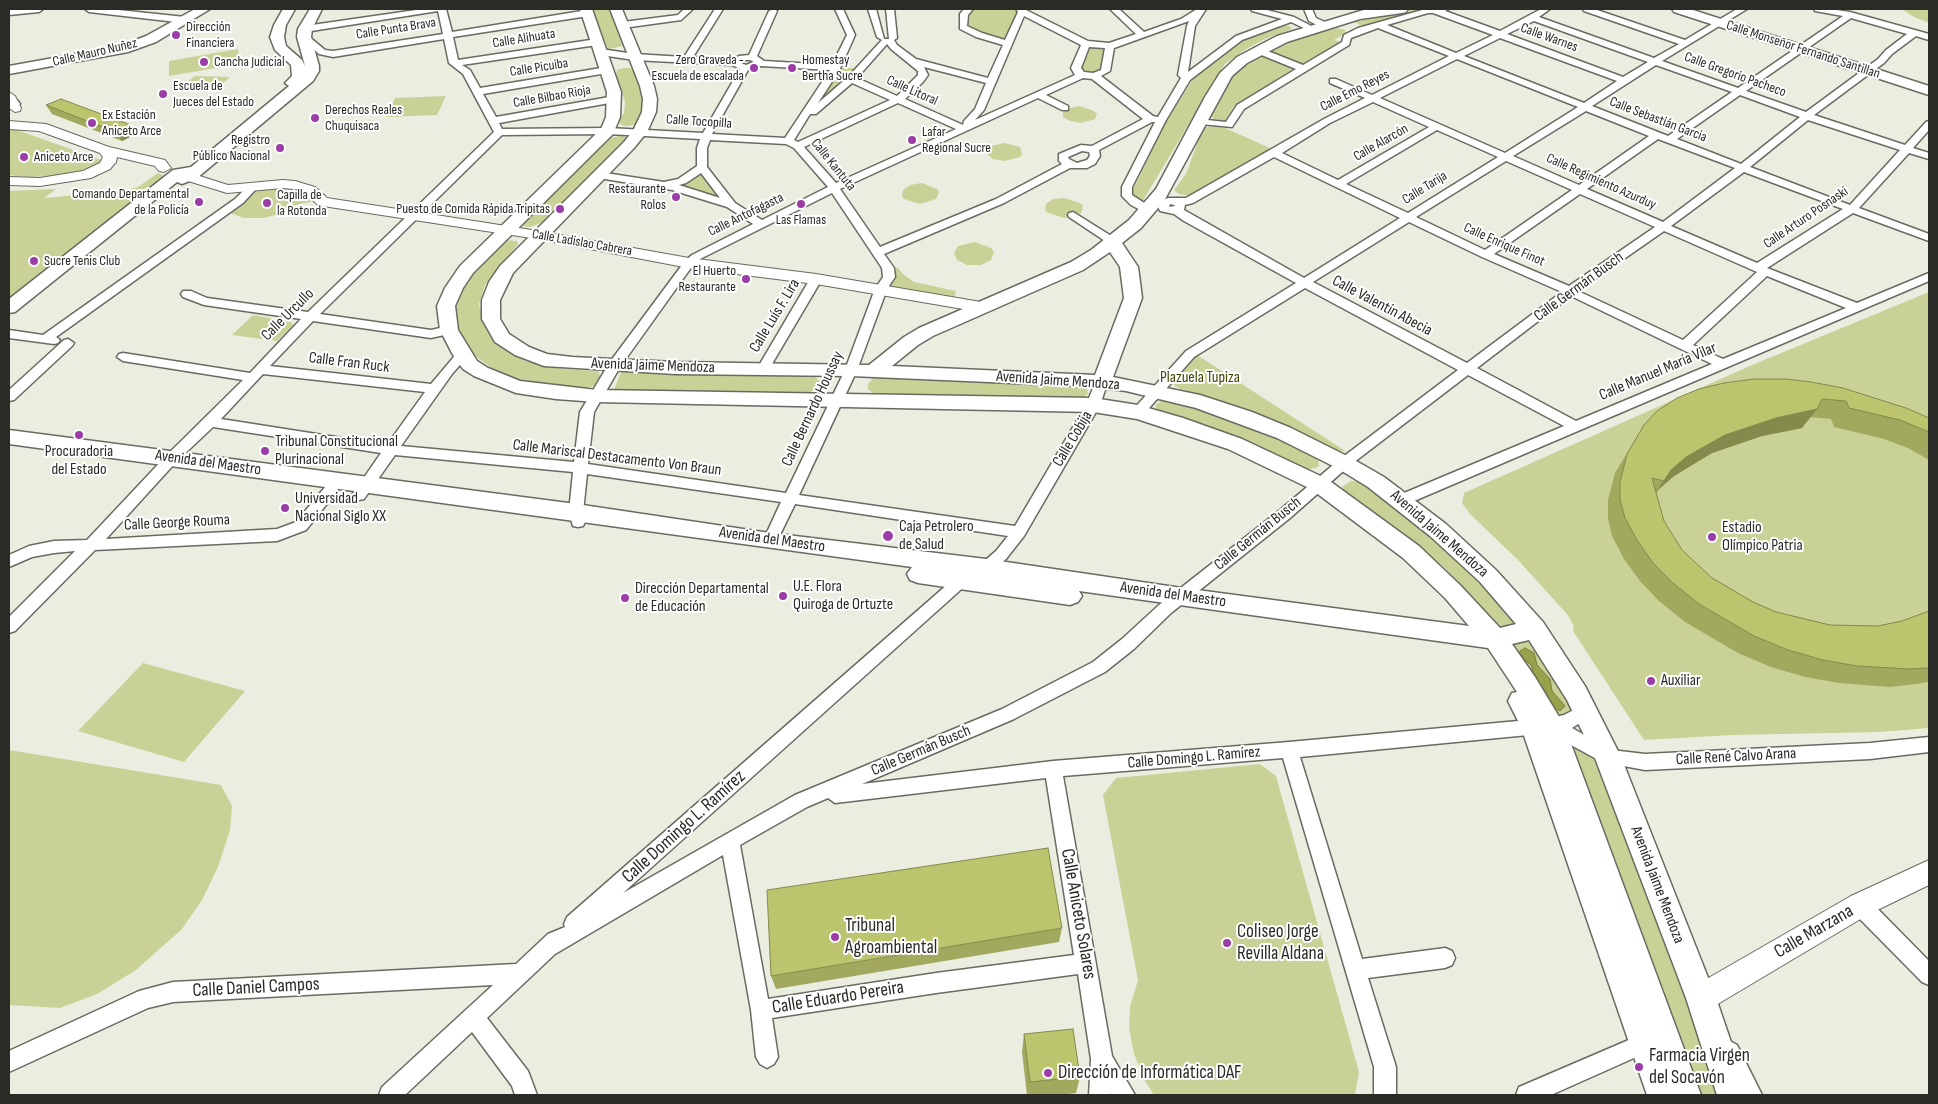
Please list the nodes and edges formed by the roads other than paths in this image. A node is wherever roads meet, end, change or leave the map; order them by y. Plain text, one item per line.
1 (39, 9) edge
2 (89, 9) edge
3 (205, 9) edge
4 (289, 9) edge
5 (316, 9) edge
6 (438, 9) edge
7 (442, 9) edge
8 (616, 9) edge
9 (689, 9) edge
10 (719, 9) edge
11 (828, 9) edge
12 (840, 9) edge
13 (872, 9) edge
14 (890, 9) edge
15 (967, 9) edge
16 (1114, 9) edge
17 (1255, 9) edge
18 (1308, 9) edge
19 (1379, 9) edge
20 (1411, 9) edge
21 (1546, 9) edge
22 (1587, 9) edge
23 (1678, 9) edge
24 (1743, 9) edge
25 (1818, 9) edge
26 (774, 10) edge
27 (1021, 10) edge
28 (1201, 10) edge
29 (1397, 10) edge
30 (1440, 10) edge
31 (13, 11) edge
32 (587, 11) edge
33 (1358, 12) edge
34 (1846, 12) edge
35 (1533, 18) junction
36 (1290, 19) junction
37 (185, 20) junction
38 (1339, 21) junction
39 (1719, 22) junction
40 (623, 25) junction
41 (1378, 25) junction
42 (1318, 27) junction
43 (1361, 30) junction
44 (1914, 33) junction
45 (1498, 34) junction
46 (446, 35) junction
47 (1142, 35) junction
48 (887, 39) junction
49 (1007, 43) junction
50 (1685, 43) junction
51 (1927, 43) edge
52 (1086, 44) junction
53 (304, 46) junction
54 (1110, 46) junction
55 (599, 47) junction
56 (1800, 49) junction
57 (1258, 50) junction
58 (634, 56) junction
59 (1454, 56) junction
60 (1901, 56) dead end
61 (687, 59) junction
62 (756, 60) junction
63 (913, 61) junction
64 (1656, 61) junction
65 (1881, 61) junction
66 (454, 63) junction
67 (741, 65) junction
68 (835, 68) junction
69 (1301, 68) junction
70 (9, 70) edge
71 (607, 70) junction
72 (1867, 71) junction
73 (1082, 75) junction
74 (1094, 76) junction
75 (851, 78) junction
76 (1186, 78) junction
77 (1624, 80) junction
78 (1333, 81) dead end
79 (990, 82) junction
80 (1738, 91) junction
81 (1929, 91) edge
82 (476, 92) junction
83 (1039, 94) junction
84 (1372, 98) junction
85 (615, 99) junction
86 (898, 100) junction
87 (11, 104) edge
88 (1585, 107) junction
89 (1065, 108) dead end
90 (1807, 116) junction
91 (1150, 118) junction
92 (1161, 120) junction
93 (493, 121) junction
94 (1201, 121) junction
95 (1929, 124) edge
96 (9, 125) edge
97 (797, 126) junction
98 (41, 127) junction
99 (1436, 127) junction
100 (962, 128) junction
101 (608, 131) junction
102 (499, 132) junction
103 (640, 132) junction
104 (1657, 135) junction
105 (706, 136) junction
106 (1669, 140) junction
107 (793, 143) junction
108 (1906, 148) junction
109 (1094, 149) junction
110 (105, 150) junction
111 (1274, 153) junction
112 (1929, 156) edge
113 (1505, 157) junction
114 (1068, 165) junction
115 (702, 167) junction
116 (1742, 168) junction
117 (181, 174) junction
118 (86, 175) junction
119 (599, 175) junction
120 (9, 181) edge
121 (1340, 183) junction
122 (665, 186) junction
123 (253, 187) junction
124 (834, 188) junction
125 (1579, 189) junction
126 (1167, 204) junction
127 (731, 205) junction
128 (1853, 208) junction
129 (413, 215) junction
130 (1073, 215) dead end
131 (1409, 218) junction
132 (761, 224) junction
133 (1664, 226) junction
134 (505, 230) junction
135 (538, 235) junction
136 (1929, 238) edge
137 (1112, 241) junction
138 (878, 252) junction
139 (1486, 255) junction
140 (689, 262) junction
141 (1762, 270) junction
142 (1929, 277) edge
143 (816, 279) junction
144 (1305, 283) junction
145 (881, 289) junction
146 (1570, 291) junction
147 (187, 294) dead end
148 (981, 307) junction
149 (9, 308) edge
150 (1858, 308) junction
151 (310, 317) junction
152 (9, 319) edge
153 (449, 330) junction
154 (9, 334) edge
155 (45, 339) junction
156 (1685, 345) junction
157 (462, 355) junction
158 (122, 357) dead end
159 (1722, 364) junction
160 (615, 365) junction
161 (763, 369) junction
162 (851, 370) junction
163 (1468, 370) junction
164 (872, 372) junction
165 (255, 373) junction
166 (1102, 381) junction
167 (434, 389) junction
168 (1156, 390) junction
169 (597, 396) junction
170 (9, 397) edge
171 (836, 401) junction
172 (1093, 406) junction
173 (1138, 412) junction
174 (210, 422) junction
175 (1575, 426) junction
176 (9, 436) edge
177 (9, 448) edge
178 (391, 450) junction
179 (1344, 463) junction
180 (166, 464) junction
181 (580, 468) junction
182 (1319, 484) junction
183 (362, 489) junction
184 (331, 490) junction
185 (790, 498) junction
186 (1402, 500) junction
187 (577, 517) junction
188 (1019, 532) junction
189 (770, 541) junction
190 (91, 545) junction
191 (9, 561) edge
192 (986, 568) junction
193 (961, 581) junction
194 (1173, 603) junction
195 (9, 627) edge
196 (1535, 628) junction
197 (1496, 646) junction
198 (1585, 711) junction
199 (1543, 726) junction
200 (1929, 745) edge
201 (1290, 750) junction
202 (1608, 756) junction
203 (1054, 769) junction
204 (802, 801) junction
205 (730, 841) junction
206 (1929, 872) edge
207 (1860, 905) junction
208 (549, 946) junction
209 (1444, 958) dead end
210 (1087, 963) junction
211 (1356, 970) junction
212 (517, 974) junction
213 (1929, 975) edge
214 (1701, 998) junction
215 (761, 1010) junction
216 (473, 1016) junction
217 (1645, 1043) junction
218 (767, 1057) dead end
219 (1102, 1059) junction
220 (9, 1062) edge
221 (1674, 1087) edge
222 (390, 1095) edge
223 (526, 1095) edge
224 (1100, 1095) edge
225 (1124, 1095) edge
226 (1385, 1095) edge
227 (1527, 1095) edge
228 (1733, 1095) edge
229 (1751, 1095) edge

1 - 31 street
2 - 37 street
3 - 37 main road, Calle Mauro Nuñez
4 - 53 main road
5 - 53 main road
6 - 53 street
7 - 46 street
8 - 40 main road, Avenida Jaime Mendoza
9 - 40 street
10 - 61 street
11 - 12 street
12 - 68 street, Calle Kantuta
13 - 48 street
14 - 48 street
15 - 49 street
16 - 47 street
17 - 36 street
18 - 42 street
19 - 33 main road
20 - 29 main road
21 - 35 street, Calle Emo Reyes
22 - 50 street
23 - 39 main road, Calle Monseñor Fernando Santillan
24 - 39 street, Calle Tarija
25 - 34 street
26 - 62 street
27 - 49 street
27 - 52 street
28 - 47 street
28 - 76 street
29 - 33 main road
30 - 41 street
30 - 45 street, Calle Warnes
32 - 46 street, Calle Punta Brava
32 - 55 main road
33 - 38 main road
34 - 44 street
34 - 56 street
35 - 45 street, Calle Emo Reyes
35 - 64 street, Calle Gregorio Pacheco
36 - 42 street
36 - 76 street
37 - 70 main road, Calle Mauro Nuñez
38 - 42 main road
38 - 43 street
39 - 50 street, Calle Tarija
39 - 56 main road, Calle Monseñor Fernando Santillan
40 - 58 main road, Avenida Jaime Mendoza
41 - 43 street
41 - 59 street, Calle Sebastián Garcia
42 - 57 main road
43 - 69 street
44 - 51 street
44 - 65 street, Calle Germán Busch
45 - 59 street, Calle Emo Reyes
45 - 77 street, Calle Warnes
46 - 53 street, Calle Punta Brava
46 - 66 street
47 - 54 street
48 - 63 street
48 - 75 street
49 - 79 street
50 - 64 street, Calle Tarija
52 - 54 street
52 - 73 street
53 - 117 main road
54 - 74 street
55 - 58 main road
55 - 66 street, Calle Alihuata
55 - 71 main road
56 - 72 main road, Calle Monseñor Fernando Santillan
56 - 80 street
57 - 69 street
57 - 94 main road
58 - 61 street
58 - 71 main road
58 - 103 main road, Avenida Jaime Mendoza
59 - 84 street, Calle Emo Reyes
59 - 88 street, Calle Sebastián Garcia
60 - 65 street
61 - 67 street
62 - 67 street
62 - 68 street
63 - 79 street
63 - 86 street, Calle Tocopilla
64 - 77 street, Calle Tarija
64 - 80 street, Calle Gregorio Pacheco
65 - 72 street, Calle Germán Busch
66 - 82 street
67 - 105 street
68 - 97 street, Calle Kantuta
69 - 94 street
71 - 82 street, Calle Picuiba
71 - 85 main road
72 - 81 main road, Calle Monseñor Fernando Santillan
72 - 90 street, Calle Germán Busch
73 - 74 street
73 - 83 street, Calle Antofagasta
74 - 91 street
75 - 86 street, Calle Litoral
75 - 97 street
76 - 92 street, Calle Valentín Abecia
77 - 88 street, Calle Tarija
78 - 84 street, Calle Regimiento Azurduy
79 - 100 street
80 - 90 street, Calle Gregorio Pacheco
80 - 106 street
82 - 93 street
83 - 89 street
83 - 100 street, Calle Antofagasta
84 - 99 street, Calle Regimiento Azurduy
84 - 111 street, Calle Emo Reyes
85 - 93 street, Calle Bilbao Rioja
85 - 101 main road
86 - 100 street, Calle Litoral
86 - 107 street, Calle Tocopilla
87 - 98 main road
88 - 104 street, Calle Sebastián Garcia
88 - 113 street, Calle Tarija
90 - 108 street, Calle Gregorio Pacheco
90 - 116 street, Calle Germán Busch
91 - 92 street
91 - 109 street
92 - 126 street, Calle Valentín Abecia
93 - 102 street
94 - 126 main road
95 - 108 street, Calle Arturo Posnaski
96 - 98 main road
97 - 107 street, Calle Kantuta
98 - 110 main road, Calle Ladislao Cabrera
99 - 113 street, Calle Regimiento Azurduy
99 - 121 street, Calle Alarcón
100 - 124 street, Calle Antofagasta
101 - 102 street, Calle Tocopilla
101 - 103 street, Calle Tocopilla
101 - 134 main road, Avenida Jaime Mendoza
102 - 129 street, Calle Urcullo
103 - 105 street, Calle Tocopilla
103 - 119 main road, Avenida Jaime Mendoza
104 - 106 street, Calle Sebastián Garcia
104 - 125 street
105 - 107 street, Calle Tocopilla
105 - 115 street
106 - 116 street, Calle Sebastián Garcia
107 - 124 street, Calle Kantuta
108 - 112 street, Calle Gregorio Pacheco
108 - 128 street, Calle Arturo Posnaski
109 - 114 street
109 - 114 street
110 - 117 main road, Calle Ladislao Cabrera
110 - 118 main road
111 - 121 street, Calle Enrique Finot
111 - 126 street, Calle Emo Reyes
113 - 125 street, Calle Regimiento Azurduy
113 - 131 street, Calle Tarija
114 - 138 street
115 - 122 street
115 - 127 street
116 - 128 street, Calle Sebastián Garcia
116 - 133 street, Calle Germán Busch
117 - 118 main road, Calle Ladislao Cabrera
117 - 123 main road, Calle Ladislao Cabrera
117 - 149 main road
117 - 152 main road
118 - 120 main road, Calle Ladislao Cabrera
119 - 122 street
119 - 135 main road, Avenida Jaime Mendoza
121 - 131 street, Calle Enrique Finot
122 - 127 street
123 - 129 main road, Calle Ladislao Cabrera
123 - 155 street
124 - 132 street, Calle Antofagasta
124 - 138 street, Calle Kantuta
125 - 133 street, Calle Regimiento Azurduy
125 - 139 street
126 - 137 main road
126 - 144 street, Calle Valentín Abecia
127 - 132 street
128 - 136 street, Calle Sebastián Garcia
128 - 141 street, Calle Arturo Posnaski
129 - 134 main road, Calle Ladislao Cabrera
129 - 151 street, Calle Urcullo
130 - 137 street
131 - 139 street, Calle Enrique Finot
131 - 144 street, Calle Tarija
132 - 140 street, Calle Antofagasta
133 - 141 street, Calle Regimiento Azurduy
133 - 146 street, Calle Germán Busch
134 - 135 main road, Calle Ladislao Cabrera
134 - 153 main road, Avenida Jaime Mendoza
135 - 140 main road, Calle Ladislao Cabrera
135 - 160 main road, Avenida Jaime Mendoza
137 - 148 main road
137 - 166 main road, Calle Cobija
138 - 145 street, Calle Kantuta
139 - 146 street, Calle Enrique Finot
140 - 143 main road, Calle Ladislao Cabrera
140 - 160 street, Calle Antofagasta
141 - 150 street, Calle Regimiento Azurduy
141 - 156 street, Calle Arturo Posnaski
142 - 150 street, Calle Manuel María Vilar
143 - 145 main road, Calle Ladislao Cabrera
143 - 161 street, Calle Luís F. Lira
144 - 163 street, Calle Valentín Abecia
144 - 168 street, Calle Tarija
145 - 148 main road, Calle Ladislao Cabrera
145 - 162 street, Calle Bernardo Houssay
146 - 156 street, Calle Enrique Finot
146 - 163 street, Calle Germán Busch
147 - 151 street
148 - 164 main road
150 - 159 street, Calle Manuel María Vilar
151 - 153 street
151 - 165 street, Calle Urcullo
153 - 157 main road, Avenida Jaime Mendoza
154 - 155 street
155 - 170 street
156 - 159 street, Calle Enrique Finot
157 - 167 street
157 - 169 main road, Avenida Jaime Mendoza
158 - 165 street, Calle Fran Ruck
159 - 175 street, Calle Manuel María Vilar
160 - 161 main road, Avenida Jaime Mendoza
160 - 169 street, Calle Antofagasta
161 - 162 main road, Avenida Jaime Mendoza
162 - 164 main road, Avenida Jaime Mendoza
162 - 171 street, Calle Bernardo Houssay
163 - 175 street, Calle Valentín Abecia
163 - 179 street, Calle Germán Busch
164 - 166 main road, Avenida Jaime Mendoza
165 - 167 street, Calle Fran Ruck
165 - 174 street, Calle Urcullo
166 - 168 main road, Avenida Jaime Mendoza
166 - 172 street, Calle Cobija
167 - 178 street
168 - 173 street, Calle Tarija
168 - 179 main road, Avenida Jaime Mendoza
169 - 171 main road, Avenida Jaime Mendoza
169 - 181 street, Calle Antofagasta
171 - 172 main road, Avenida Jaime Mendoza
171 - 185 street, Calle Bernardo Houssay
172 - 173 main road, Avenida Jaime Mendoza
172 - 188 street, Calle Cobija
173 - 182 main road, Avenida Jaime Mendoza
174 - 178 street, Calle Mariscal Destacamento Von Braun
174 - 180 street, Calle Urcullo
175 - 186 street, Calle Manuel María Vilar
176 - 180 main road, Avenida del Maestro
177 - 180 main road, Avenida del Maestro
178 - 181 street, Calle Mariscal Destacamento Von Braun
178 - 183 street
179 - 182 street, Calle Germán Busch
179 - 186 main road, Avenida Jaime Mendoza
180 - 183 main road, Avenida del Maestro
180 - 184 main road, Avenida del Maestro
180 - 190 street, Calle Urcullo
181 - 185 street, Calle Mariscal Destacamento Von Braun
181 - 187 street, Calle Antofagasta
182 - 194 street, Calle Germán Busch
182 - 197 main road, Avenida Jaime Mendoza
183 - 184 main road, Avenida del Maestro
183 - 187 main road, Avenida del Maestro
184 - 190 street, Calle George Rouma
185 - 188 street, Calle Mariscal Destacamento Von Braun
185 - 189 street, Calle Bernardo Houssay
186 - 196 main road, Avenida Jaime Mendoza
187 - 189 main road, Avenida del Maestro
187 - 193 main road, Avenida del Maestro
188 - 192 street, Calle Cobija
189 - 192 main road, Avenida del Maestro
190 - 191 street, Calle George Rouma
190 - 195 street, Calle Urcullo
192 - 193 street, Calle Domingo L. Ramírez
192 - 194 main road, Avenida del Maestro
193 - 194 main road, Avenida del Maestro
193 - 208 street, Calle Domingo L. Ramírez
194 - 197 main road
194 - 204 street, Calle Germán Busch
196 - 197 main road
196 - 198 main road, Avenida Jaime Mendoza
197 - 199 main road, Avenida Jaime Mendoza
198 - 199 street, Calle Domingo L. Ramírez
198 - 202 main road, Avenida Jaime Mendoza
199 - 201 street, Calle Domingo L. Ramírez
199 - 202 street, Calle René Calvo Arana
199 - 217 main road, Avenida Jaime Mendoza
199 - 221 main road, Avenida Jaime Mendoza
200 - 202 street, Calle René Calvo Arana
201 - 203 street, Calle Domingo L. Ramírez
201 - 211 street
202 - 214 main road, Avenida Jaime Mendoza
203 - 204 street, Calle Domingo L. Ramírez
203 - 210 street, Calle Aniceto Solares
204 - 205 street, Calle Germán Busch
205 - 208 street, Calle Germán Busch
205 - 215 street, Calle Eduardo Pereira
206 - 207 main road, Calle Marzana
207 - 213 street
207 - 214 main road, Calle Marzana
208 - 212 street, Calle Domingo L. Ramírez
209 - 211 street
210 - 215 street, Calle Eduardo Pereira
210 - 219 street, Calle Aniceto Solares
211 - 226 street
212 - 216 street, Calle Domingo L. Ramírez
212 - 220 street, Calle Daniel Campos
214 - 228 main road, Avenida Jaime Mendoza
214 - 229 street, Avenida Jaime Mendoza
215 - 218 street
216 - 222 street, Calle Domingo L. Ramírez
216 - 223 street
217 - 221 main road, Avenida Jaime Mendoza
217 - 227 street
219 - 224 street, Calle Aniceto Solares
219 - 225 street, Calle Aniceto Solares

